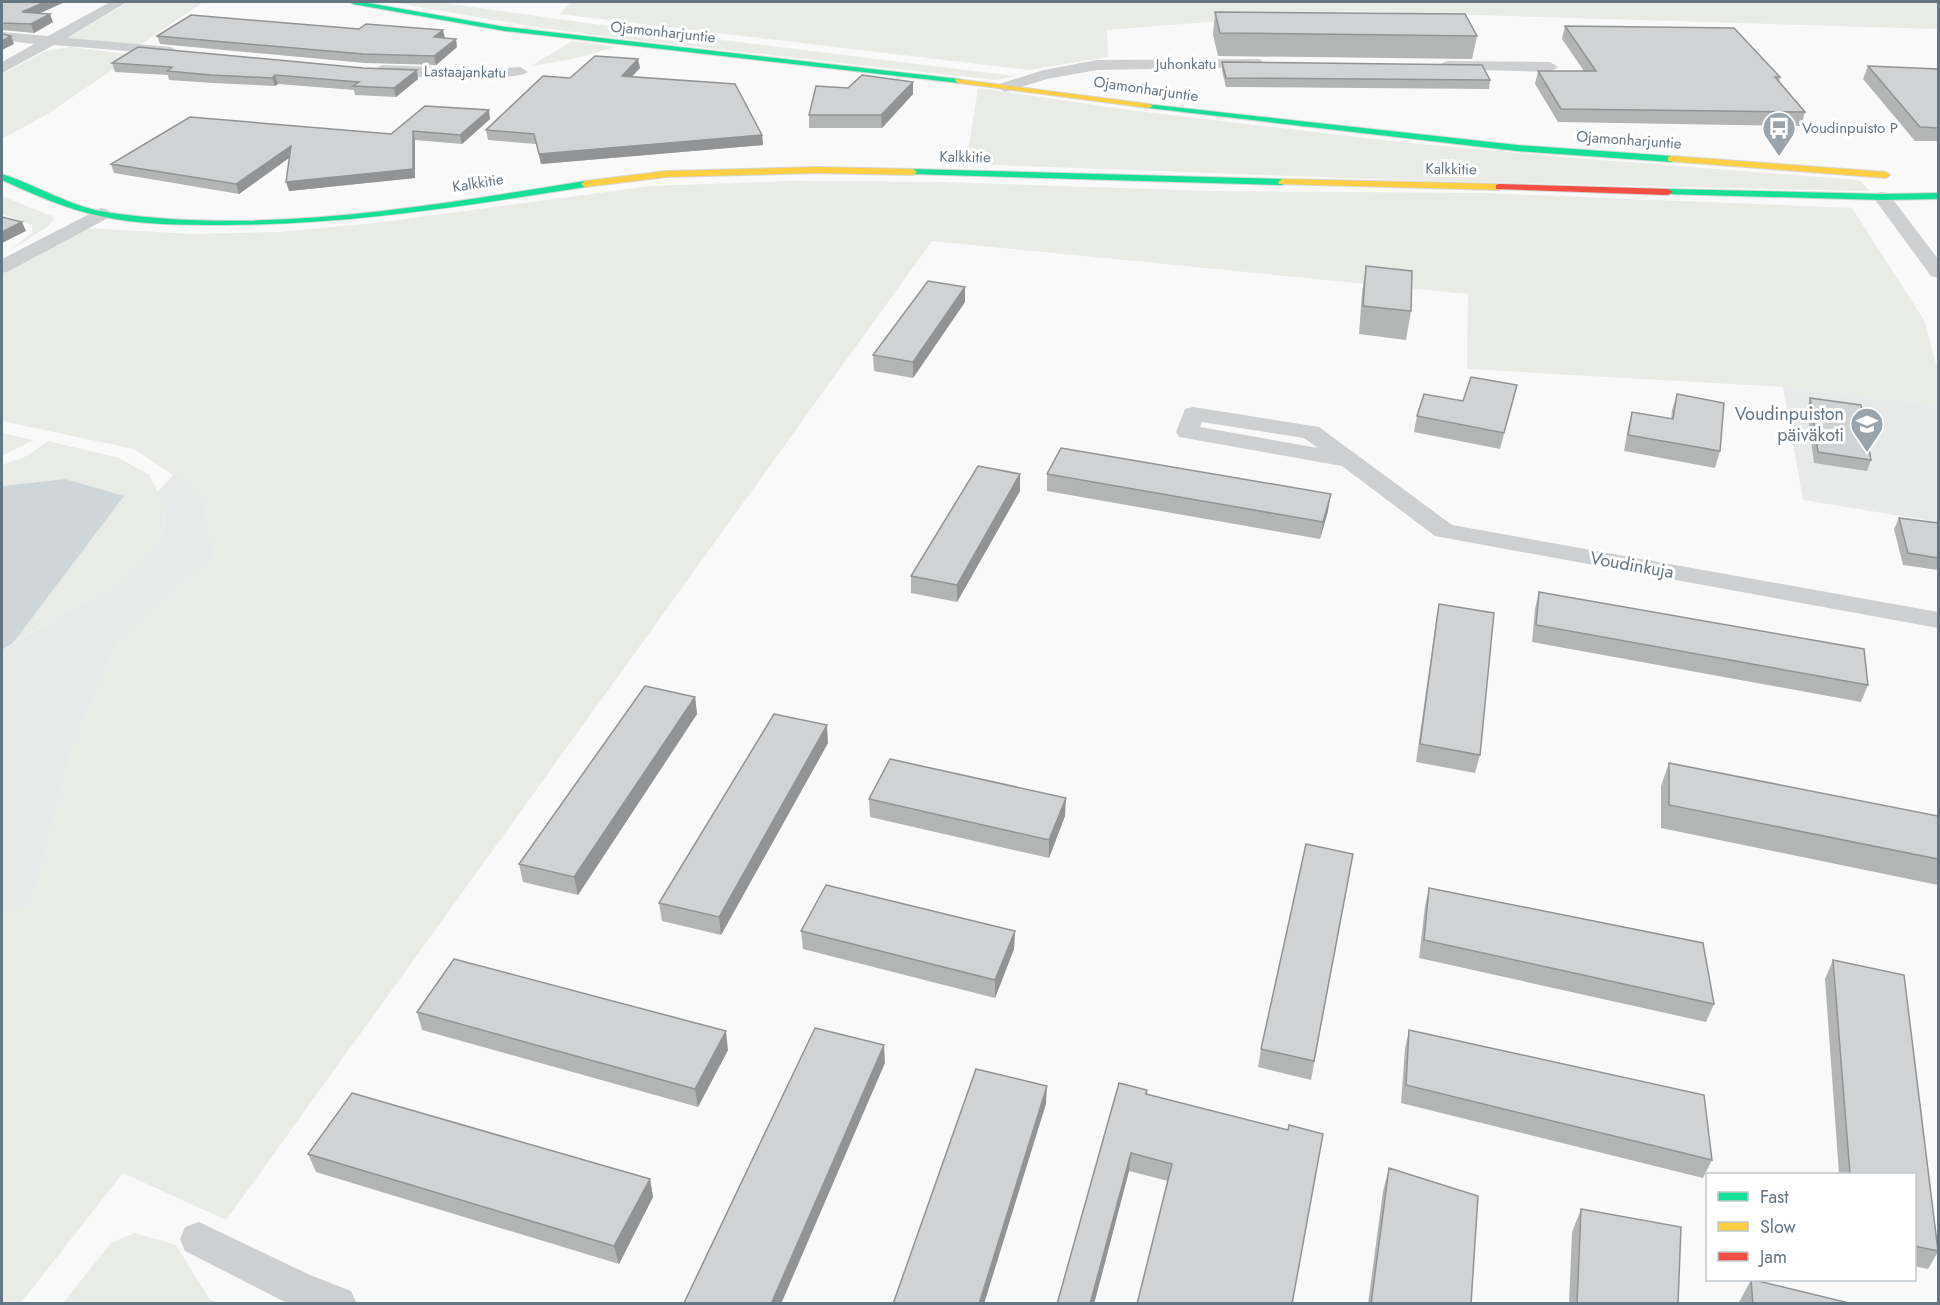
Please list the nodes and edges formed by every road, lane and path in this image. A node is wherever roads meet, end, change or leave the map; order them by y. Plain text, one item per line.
1 (120, 2) edge
2 (353, 2) edge
3 (2, 36) edge
4 (53, 42) junction
5 (183, 53) edge
6 (1276, 64) edge
7 (1431, 66) edge
8 (1550, 67) dead end
9 (2, 68) edge
10 (364, 70) edge
11 (519, 72) dead end
12 (1005, 87) junction
13 (1900, 176) dead end
14 (2, 177) edge
15 (1938, 196) edge
16 (1882, 197) junction
17 (100, 214) junction
18 (2, 267) edge
19 (1938, 272) edge
20 (1347, 460) junction
21 (1938, 620) edge
22 (199, 1239) dead end
23 (337, 1304) edge

1 - 4 street
2 - 12 street, Ojamonharjuntie
3 - 4 street
4 - 5 street
4 - 9 street
6 - 12 street, Juhonkatu
7 - 8 street
10 - 11 street, Lastaajankatu
12 - 13 street, Ojamonharjuntie
14 - 17 street, Kalkkitie
15 - 16 street, Kalkkitie
16 - 17 street, Kalkkitie
16 - 19 street
17 - 18 street
20 - 20 street, Voudinkuja
20 - 21 street, Voudinkuja
22 - 23 street

